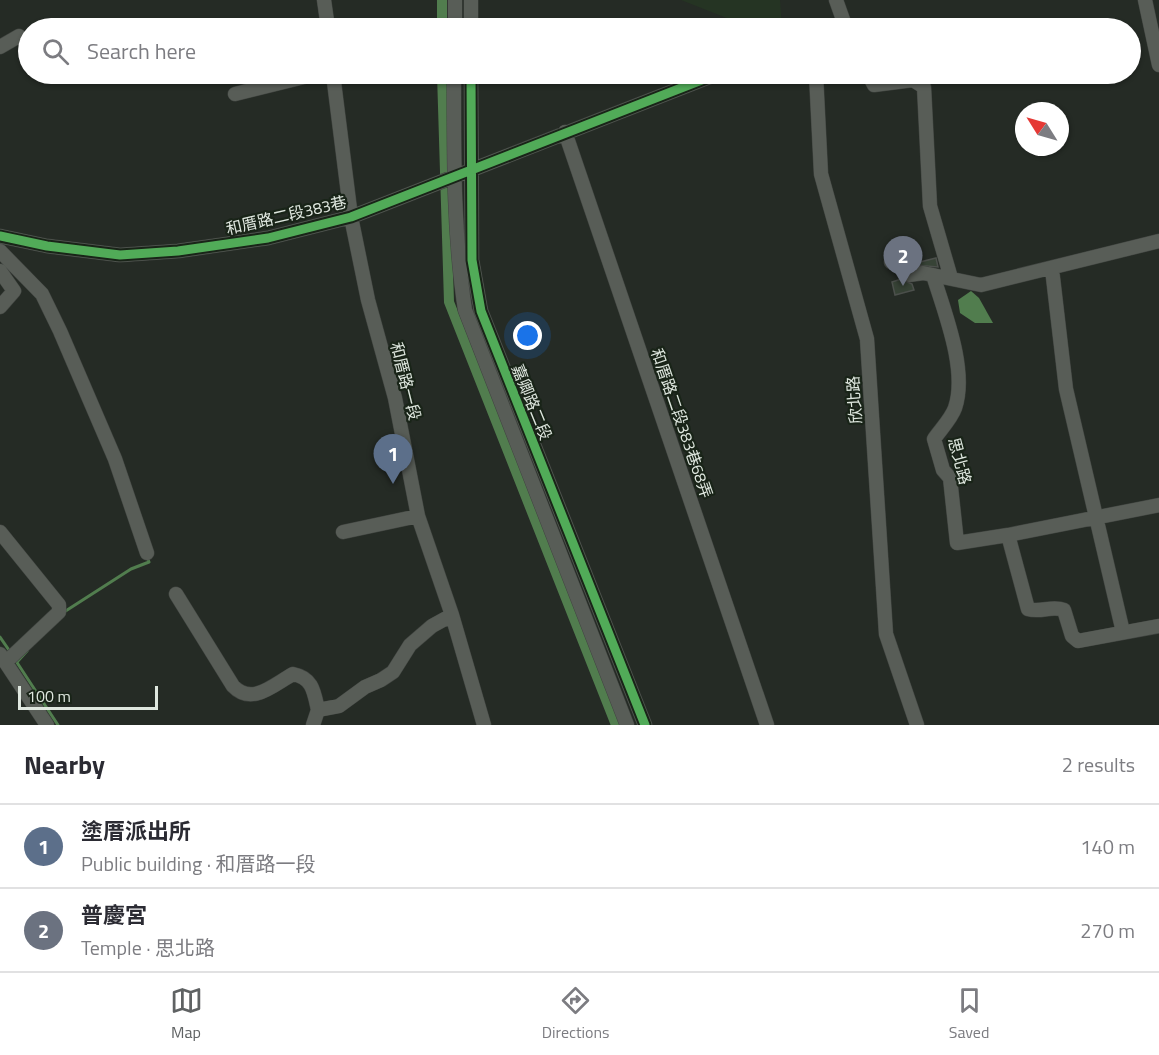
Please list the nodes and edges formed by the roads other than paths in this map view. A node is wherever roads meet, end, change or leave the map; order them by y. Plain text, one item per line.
1 (324, 0) edge
2 (455, 0) edge
3 (471, 0) edge
4 (836, 0) edge
5 (1145, 0) edge
6 (327, 18) edge
7 (454, 18) edge
8 (471, 18) edge
9 (840, 18) edge
10 (18, 37) edge
11 (0, 47) edge
12 (1159, 65) edge
13 (276, 84) edge
14 (334, 84) edge
15 (453, 84) edge
16 (471, 84) edge
17 (691, 84) edge
18 (816, 84) edge
19 (918, 84) edge
20 (235, 94) dead end
21 (565, 132) junction
22 (472, 168) junction
23 (446, 179) junction
24 (351, 217) junction
25 (0, 236) edge
26 (1159, 241) edge
27 (0, 251) edge
28 (891, 262) dead end
29 (1052, 269) junction
30 (0, 271) edge
31 (933, 275) junction
32 (951, 278) junction
33 (0, 308) edge
34 (1159, 505) edge
35 (418, 516) junction
36 (1095, 517) junction
37 (0, 532) edge
38 (343, 532) dead end
39 (1008, 535) junction
40 (147, 553) dead end
41 (176, 594) dead end
42 (452, 615) junction
43 (1159, 626) edge
44 (1123, 633) junction
45 (3, 658) edge
46 (318, 710) junction
47 (47, 725) edge
48 (313, 725) edge
49 (483, 725) edge
50 (627, 725) edge
51 (645, 725) edge
52 (767, 725) edge
53 (917, 725) edge

1 - 6 street
2 - 7 street
3 - 8 street
4 - 9 street
5 - 12 street
10 - 11 street
13 - 20 street
14 - 24 street, 和厝路一段
15 - 23 street, 嘉卿路二段
16 - 22 street, 嘉卿路二段
17 - 21 street, 和厝路二段383巷
18 - 53 street, 欣北路
19 - 32 street
21 - 22 street, 和厝路二段383巷
21 - 52 street, 和厝路二段383巷68弄
22 - 23 street, 和厝路二段383巷
22 - 51 street, 嘉卿路二段
23 - 24 street, 和厝路二段383巷
23 - 50 street, 嘉卿路二段
24 - 25 street, 和厝路二段383巷
24 - 35 street, 和厝路一段
26 - 29 street
27 - 40 street
28 - 31 street
29 - 32 street
29 - 36 street
30 - 33 street
31 - 32 street
31 - 39 street, 思北路
34 - 36 street
35 - 38 street
35 - 42 street, 和厝路一段
36 - 39 street
36 - 44 street
37 - 45 street
39 - 44 street
41 - 46 street
42 - 46 street
42 - 49 street, 和厝路一段
43 - 44 street
45 - 47 street
46 - 48 street

